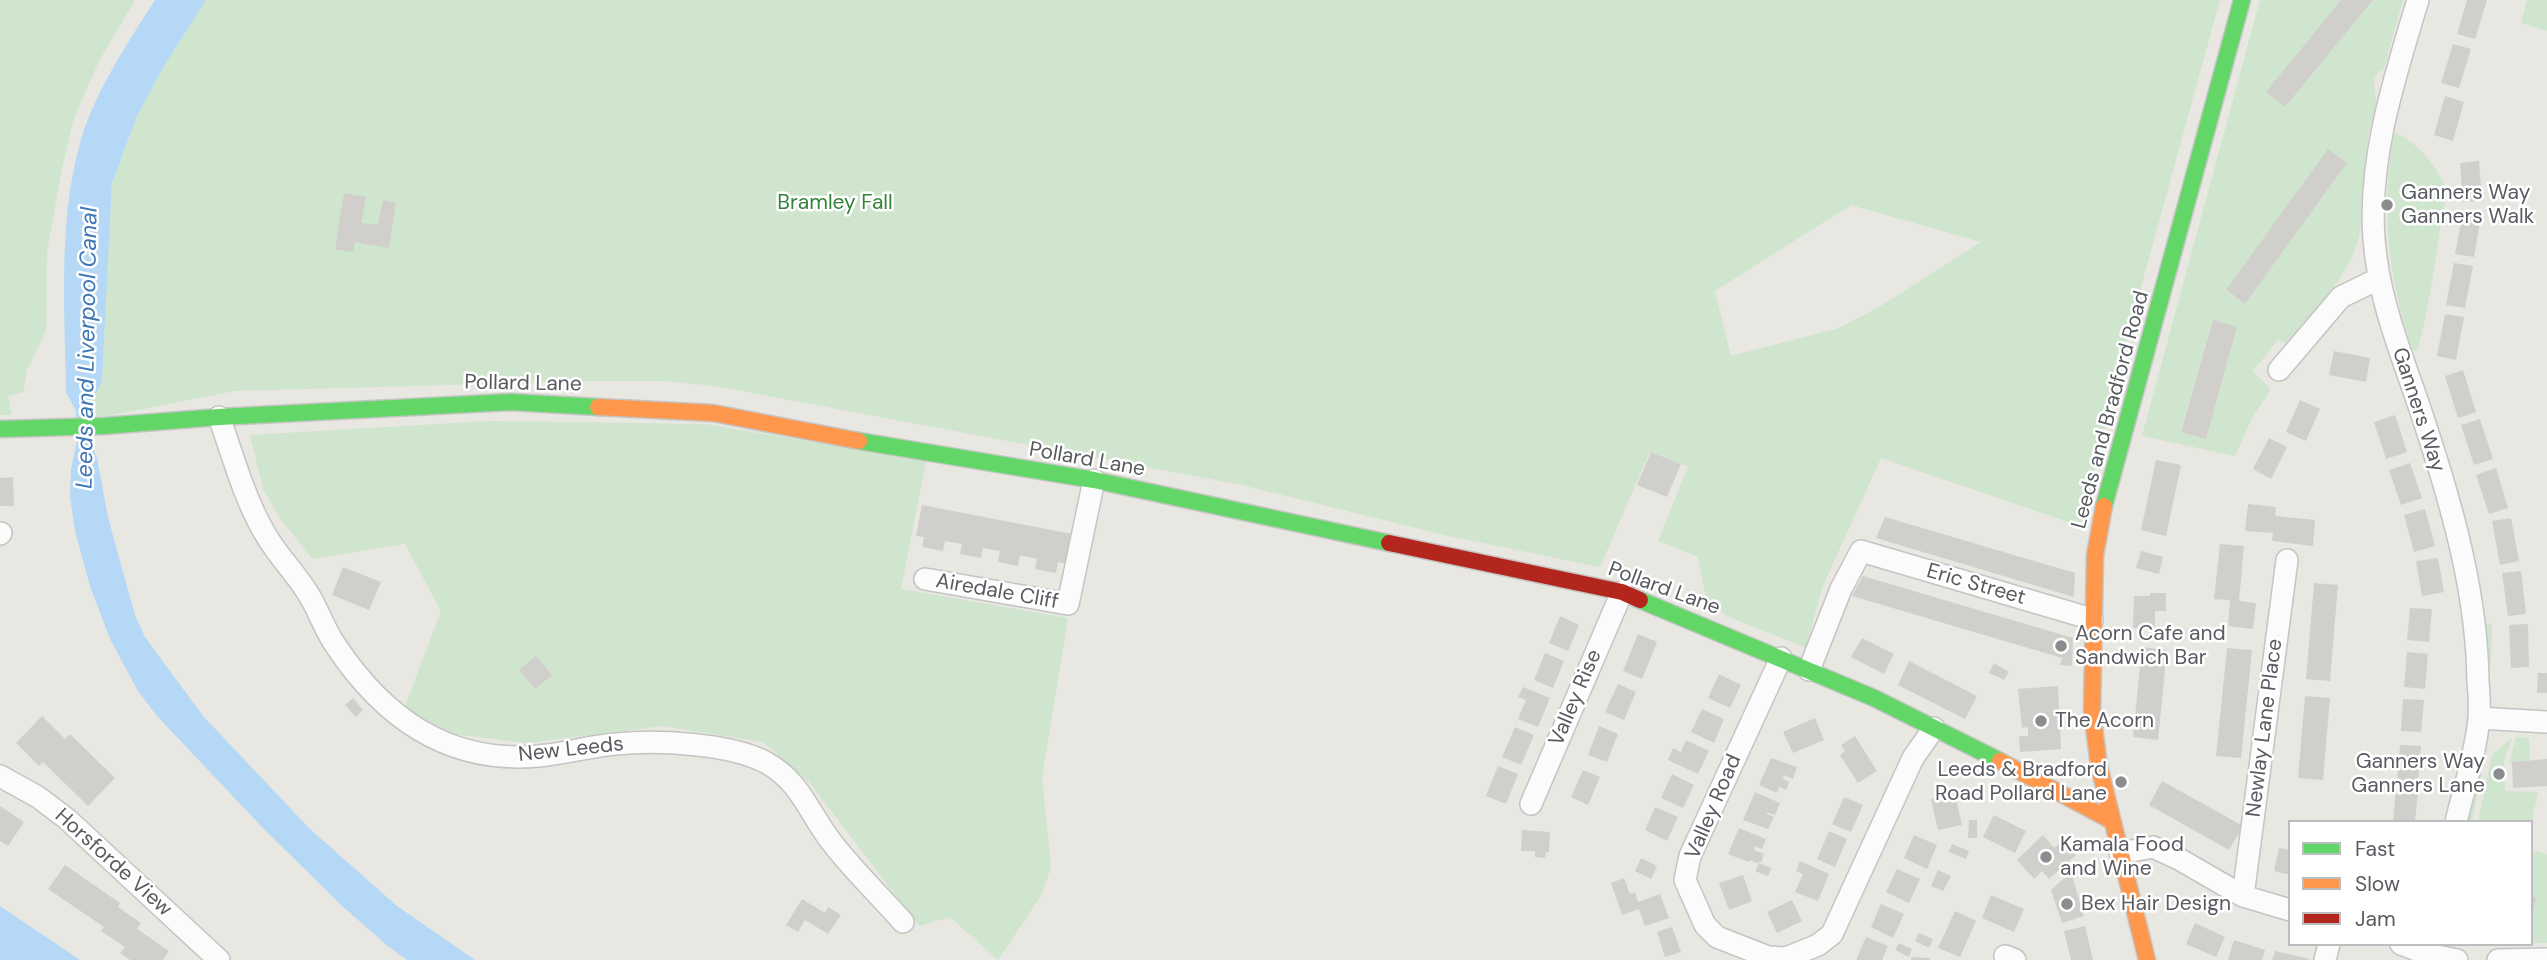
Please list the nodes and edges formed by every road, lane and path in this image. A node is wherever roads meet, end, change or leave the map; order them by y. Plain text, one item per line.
1 (2242, 0) edge
2 (2418, 0) edge
3 (2378, 279) junction
4 (2279, 370) dead end
5 (219, 417) junction
6 (0, 429) edge
7 (1094, 480) junction
8 (2287, 560) dead end
9 (925, 579) dead end
10 (1622, 592) junction
11 (2092, 619) junction
12 (1781, 657) junction
13 (1809, 670) junction
14 (2479, 718) junction
15 (2547, 722) edge
16 (1934, 728) junction
17 (0, 776) edge
18 (1531, 804) dead end
19 (2456, 820) edge
20 (2112, 821) junction
21 (2119, 853) junction
22 (2243, 896) junction
23 (2288, 909) edge
24 (903, 922) dead end
25 (2428, 949) edge
26 (2547, 959) edge
27 (219, 960) edge
28 (2147, 960) edge
29 (2457, 960) edge
30 (2498, 960) edge

1 - 11 street, Leeds and Bradford Road
2 - 3 street, Ganners Way
3 - 4 street
3 - 14 street, Ganners Way
5 - 6 street, Pollard Lane
5 - 7 street, Pollard Lane
5 - 24 street, New Leeds
7 - 9 street, Airedale Cliff
7 - 10 street, Pollard Lane
8 - 22 street, Newlay Lane Place
10 - 12 street, Pollard Lane
10 - 18 street, Valley Rise
11 - 13 street, Eric Street
11 - 20 street, Leeds and Bradford Road
12 - 13 street, Pollard Lane
12 - 16 street, Valley Road
13 - 16 street, Pollard Lane
14 - 15 street
14 - 19 street, Ganners Way
16 - 20 street, Pollard Lane
17 - 27 street, Horsforde View
20 - 21 street, Leeds and Bradford Road
21 - 22 street
21 - 28 street, Leeds and Bradford Road
22 - 23 street
25 - 29 street
26 - 30 street

